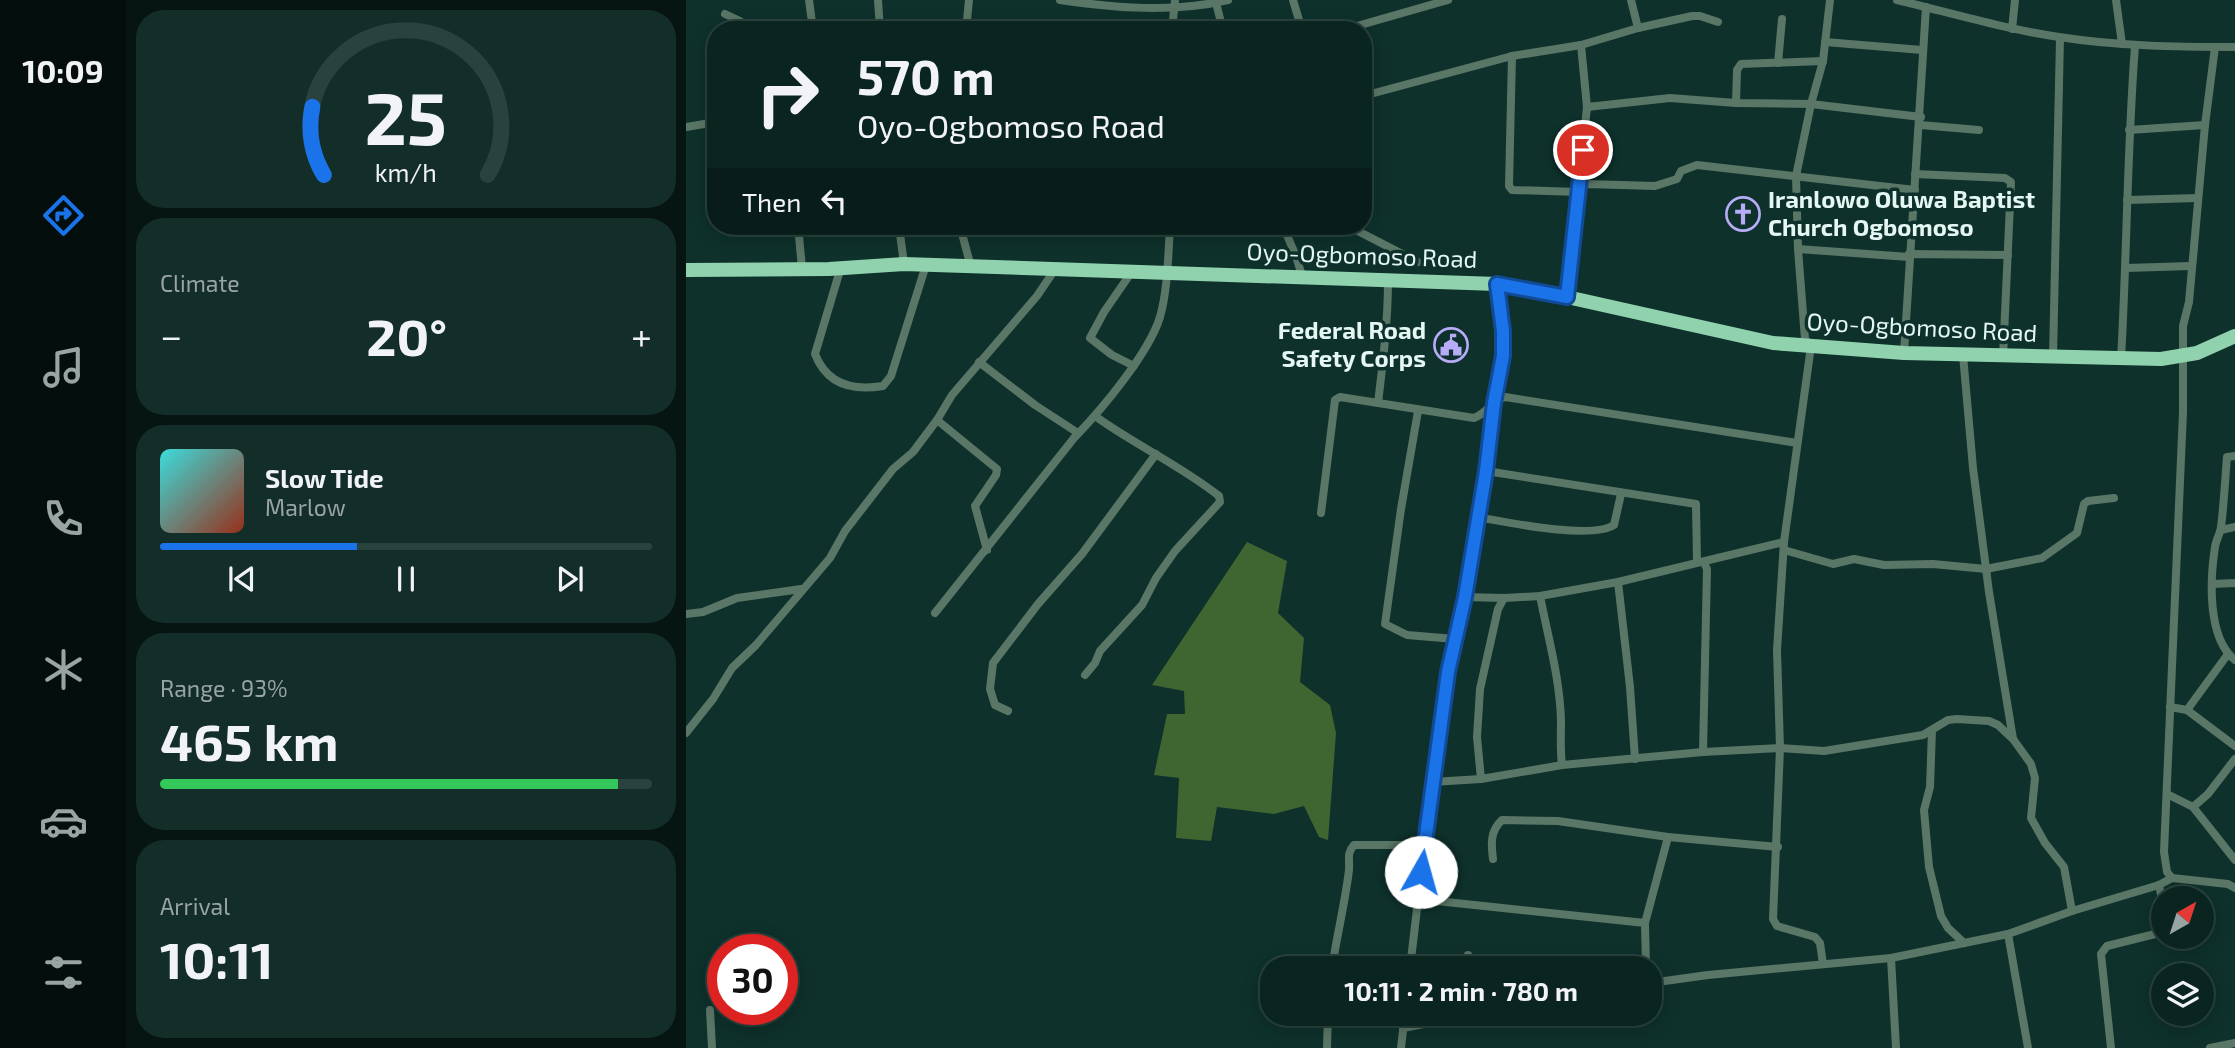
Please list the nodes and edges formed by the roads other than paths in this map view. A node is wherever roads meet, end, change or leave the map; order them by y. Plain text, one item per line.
1 (809, 0) edge
2 (878, 0) edge
3 (969, 0) edge
4 (1060, 0) edge
5 (1228, 0) edge
6 (1293, 0) edge
7 (1447, 0) edge
8 (1632, 0) edge
9 (1830, 0) edge
10 (1897, 0) edge
11 (2015, 0) edge
12 (2116, 0) edge
13 (1216, 3) junction
14 (1174, 4) edge
15 (1926, 7) junction
16 (725, 14) dead end
17 (1782, 19) dead end
18 (740, 21) edge
19 (812, 21) edge
20 (879, 21) edge
21 (967, 21) edge
22 (1221, 21) edge
23 (1299, 21) edge
24 (1372, 22) edge
25 (1718, 22) dead end
26 (1637, 28) junction
27 (2012, 29) junction
28 (2060, 38) junction
29 (1825, 42) junction
30 (2122, 44) junction
31 (1581, 45) junction
32 (2135, 46) junction
33 (2215, 47) junction
34 (2235, 47) edge
35 (1922, 50) junction
36 (1512, 56) junction
37 (1823, 61) junction
38 (1778, 63) junction
39 (1372, 94) edge
40 (1736, 103) junction
41 (1811, 104) junction
42 (1587, 107) junction
43 (1920, 121) junction
44 (707, 124) edge
45 (2205, 125) junction
46 (686, 127) edge
47 (1979, 130) dead end
48 (2129, 130) junction
49 (1915, 174) junction
50 (1796, 176) junction
51 (1915, 190) junction
52 (1579, 192) junction
53 (2198, 198) junction
54 (2127, 200) junction
55 (799, 235) edge
56 (900, 235) edge
57 (962, 235) edge
58 (1170, 235) edge
59 (1287, 235) edge
60 (1369, 235) edge
61 (1798, 249) junction
62 (1909, 254) junction
63 (2008, 255) junction
64 (1418, 261) dead end
65 (904, 264) junction
66 (926, 265) junction
67 (2192, 266) junction
68 (841, 267) junction
69 (971, 267) junction
70 (802, 268) junction
71 (1056, 268) junction
72 (2126, 268) junction
73 (686, 270) edge
74 (1133, 270) junction
75 (1168, 271) junction
76 (1302, 276) junction
77 (1388, 280) junction
78 (1497, 284) junction
79 (1567, 297) junction
80 (2235, 336) edge
81 (1811, 346) junction
82 (1904, 353) junction
83 (1963, 355) junction
84 (2183, 355) junction
85 (2003, 357) junction
86 (2053, 357) junction
87 (2121, 359) junction
88 (979, 362) junction
89 (1135, 366) junction
90 (1378, 403) junction
91 (1494, 403) junction
92 (1418, 411) junction
93 (1095, 416) junction
94 (937, 420) junction
95 (1074, 437) junction
96 (1797, 443) junction
97 (1156, 454) junction
98 (2235, 456) edge
99 (1486, 471) junction
100 (1621, 494) junction
101 (2114, 498) dead end
102 (1321, 513) dead end
103 (1477, 517) junction
104 (2235, 527) edge
105 (2221, 530) junction
106 (1784, 546) junction
107 (987, 550) junction
108 (1697, 561) junction
109 (1986, 569) junction
110 (1618, 582) junction
111 (2235, 583) edge
112 (2212, 584) junction
113 (801, 589) junction
114 (1540, 596) junction
115 (1465, 597) junction
116 (1504, 598) junction
117 (935, 613) dead end
118 (686, 614) edge
119 (1455, 639) junction
120 (2231, 657) edge
121 (1085, 675) dead end
122 (2170, 707) junction
123 (1008, 710) dead end
124 (2187, 710) junction
125 (1932, 730) junction
126 (686, 733) edge
127 (2013, 739) junction
128 (2235, 746) edge
129 (1780, 748) junction
130 (1703, 752) junction
131 (1635, 759) junction
132 (2235, 759) edge
133 (1562, 765) junction
134 (1480, 779) junction
135 (1432, 782) junction
136 (2167, 794) junction
137 (2193, 807) junction
138 (1668, 836) junction
139 (1425, 845) junction
140 (1778, 847) junction
141 (1493, 859) dead end
142 (2235, 860) edge
143 (2172, 878) junction
144 (2233, 884) edge
145 (2160, 885) joint
146 (1418, 899) junction
147 (2073, 911) junction
148 (1645, 923) junction
149 (2008, 934) junction
150 (2151, 935) edge
151 (1964, 943) junction
152 (1334, 956) edge
153 (1411, 956) edge
154 (1646, 956) edge
155 (1891, 958) junction
156 (1823, 964) junction
157 (1662, 981) edge
158 (711, 1025) edge
159 (1328, 1026) edge
160 (1413, 1026) edge
161 (1403, 1028) joint
162 (2235, 1043) edge
163 (712, 1048) edge
164 (1327, 1048) edge
165 (1401, 1048) edge
166 (1896, 1048) edge
167 (2028, 1048) edge
168 (2111, 1048) edge
169 (2210, 1048) edge

1 - 19 street
2 - 20 street
3 - 21 street
4 - 14 street
5 - 13 street
6 - 23 street
7 - 24 street
8 - 26 street
9 - 29 street
10 - 15 street
11 - 27 street
12 - 30 street
13 - 14 street
13 - 22 street
15 - 27 street
15 - 35 street
16 - 18 street
17 - 38 street
25 - 26 street
26 - 31 street
27 - 28 street
28 - 30 street
28 - 86 street
29 - 35 street
29 - 37 street
30 - 32 street
31 - 36 street
31 - 42 street
32 - 33 street
32 - 48 street
33 - 34 street
33 - 45 street
35 - 43 street
36 - 39 street
36 - 52 street
37 - 38 street
37 - 41 street
38 - 40 street
40 - 41 street
40 - 42 street
41 - 43 street
41 - 50 street
42 - 52 street
43 - 47 street
43 - 49 street
44 - 46 street
45 - 48 street
45 - 53 street
48 - 54 street
49 - 51 street
49 - 63 street
50 - 51 street
50 - 52 street
50 - 61 street
51 - 62 street
52 - 79 street
53 - 54 street
53 - 67 street
54 - 72 street
55 - 70 street
56 - 65 street
57 - 69 street
58 - 75 street
59 - 76 street
60 - 64 street
61 - 62 street
61 - 81 street
62 - 63 street
62 - 82 street
63 - 85 street
65 - 66 highway, Oyo-Ogbomoso Road
65 - 68 highway, Oyo-Ogbomoso Road
66 - 68 street
66 - 69 highway, Oyo-Ogbomoso Road
67 - 72 street
67 - 84 street
68 - 70 highway, Oyo-Ogbomoso Road
69 - 71 highway, Oyo-Ogbomoso Road
70 - 73 highway, Oyo-Ogbomoso Road
71 - 74 highway, Oyo-Ogbomoso Road
71 - 88 street
72 - 87 street
74 - 75 highway, Oyo-Ogbomoso Road
74 - 89 street
75 - 76 highway, Oyo-Ogbomoso Road
75 - 89 street
76 - 77 highway, Oyo-Ogbomoso Road
77 - 78 highway, Oyo-Ogbomoso Road
77 - 90 street
78 - 79 highway, Oyo-Ogbomoso Road
78 - 91 street
79 - 81 highway, Oyo-Ogbomoso Road
80 - 84 highway, Oyo-Ogbomoso Road
81 - 82 highway, Oyo-Ogbomoso Road
81 - 96 street
82 - 83 highway, Oyo-Ogbomoso Road
83 - 85 highway, Oyo-Ogbomoso Road
83 - 109 street
84 - 87 highway, Oyo-Ogbomoso Road
84 - 122 street
85 - 86 highway, Oyo-Ogbomoso Road
86 - 87 highway, Oyo-Ogbomoso Road
88 - 94 street
88 - 95 street
89 - 93 street
90 - 92 street
90 - 102 street
91 - 92 street
91 - 96 street
91 - 99 street
92 - 119 street
93 - 95 street
93 - 97 street
94 - 107 street
94 - 113 street
95 - 107 street
96 - 106 street
97 - 121 street
97 - 123 street
98 - 105 street
99 - 100 street
99 - 103 street
100 - 103 street
100 - 108 street
101 - 109 street
103 - 115 street
104 - 105 street
105 - 112 street
106 - 108 street
106 - 109 street
106 - 129 street
107 - 117 street
108 - 110 street
108 - 130 street
109 - 127 street
110 - 114 street
110 - 131 street
111 - 112 street
112 - 120 street
113 - 118 street
113 - 126 street
114 - 116 street
114 - 133 street
115 - 116 street
115 - 119 street
116 - 134 street
119 - 135 street
120 - 124 street
122 - 124 street
122 - 136 street
124 - 128 street
125 - 127 street
125 - 129 street
125 - 151 street
127 - 147 street
129 - 130 street
129 - 140 street
130 - 131 street
131 - 133 street
132 - 137 street
133 - 134 street
134 - 135 street
135 - 139 street
136 - 137 street
136 - 143 street
137 - 142 street
138 - 140 street
138 - 141 street
138 - 148 street
139 - 146 street
139 - 152 street
140 - 156 street
143 - 144 street
143 - 145 street
145 - 147 street
146 - 148 street
146 - 153 street
147 - 149 street
148 - 154 street
149 - 151 street
149 - 167 street
150 - 168 street
151 - 155 street
155 - 156 street
155 - 166 street
156 - 157 street
158 - 163 street
159 - 164 street
160 - 161 street
161 - 165 street
162 - 169 street

